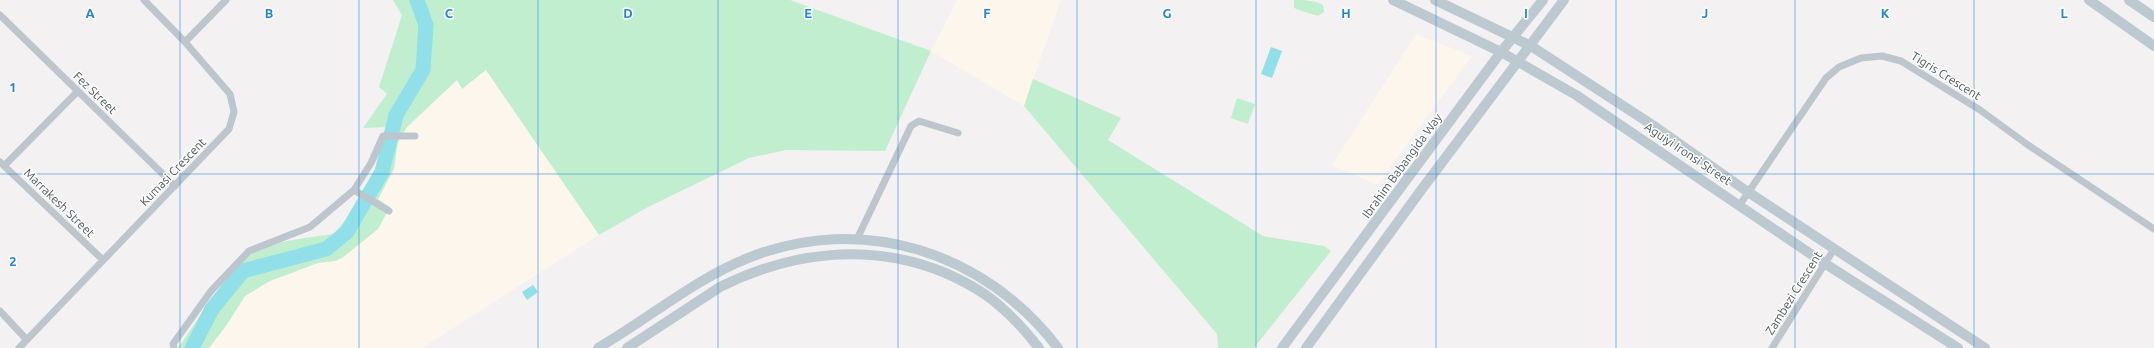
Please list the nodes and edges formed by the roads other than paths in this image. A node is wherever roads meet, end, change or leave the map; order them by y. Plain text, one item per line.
1 (144, 0) edge
2 (226, 0) edge
3 (1392, 0) edge
4 (1435, 0) edge
5 (1543, 0) edge
6 (1564, 0) edge
7 (2089, 0) edge
8 (2129, 0) edge
9 (0, 15) edge
10 (2154, 17) edge
11 (1514, 36) junction
12 (185, 42) junction
13 (1531, 46) junction
14 (2154, 46) edge
15 (1501, 52) junction
16 (1518, 62) junction
17 (77, 92) junction
18 (958, 133) dead end
19 (415, 136) dead end
20 (2, 164) edge
21 (175, 186) junction
22 (354, 190) junction
23 (1748, 192) junction
24 (1739, 206) junction
25 (389, 211) dead end
26 (2154, 229) edge
27 (857, 238) junction
28 (1834, 249) junction
29 (103, 260) junction
30 (1824, 263) junction
31 (0, 312) edge
32 (27, 340) junction
33 (171, 347) edge
34 (19, 348) edge
35 (598, 348) edge
36 (627, 348) edge
37 (1040, 348) edge
38 (1058, 348) edge
39 (1282, 348) edge
40 (1306, 348) edge
41 (1772, 348) edge
42 (1958, 348) edge
43 (1985, 348) edge

1 - 12 street, Kumasi Crescent
2 - 12 street
3 - 15 main road, Aguiyi Ironsi Street
4 - 11 main road, Aguiyi Ironsi Street
5 - 11 main road, Ibrahim Babangida Way
6 - 13 main road
7 - 14 main road
8 - 10 main road
9 - 17 street, Fez Street
11 - 13 main road, Aguiyi Ironsi Street
11 - 15 main road, Ibrahim Babangida Way
12 - 21 street, Kumasi Crescent
13 - 16 main road
13 - 23 main road, Aguiyi Ironsi Street
15 - 16 main road, Aguiyi Ironsi Street
15 - 39 main road, Ibrahim Babangida Way
16 - 24 main road, Aguiyi Ironsi Street
16 - 40 main road
17 - 20 street
17 - 21 street, Fez Street
18 - 27 street
19 - 22 street
20 - 29 street, Marrakesh Street
21 - 29 street, Kumasi Crescent
22 - 25 street
22 - 33 street
23 - 24 street, Tigris Crescent
23 - 26 street, Tigris Crescent
23 - 28 main road, Aguiyi Ironsi Street
24 - 30 main road, Aguiyi Ironsi Street
27 - 35 main road
27 - 38 main road
28 - 30 street, Zambezi Crescent
28 - 43 main road, Aguiyi Ironsi Street
29 - 32 street, Kumasi Crescent
30 - 41 street, Zambezi Crescent
30 - 42 main road, Aguiyi Ironsi Street
31 - 32 street
32 - 34 street, Kumasi Crescent
36 - 37 main road

